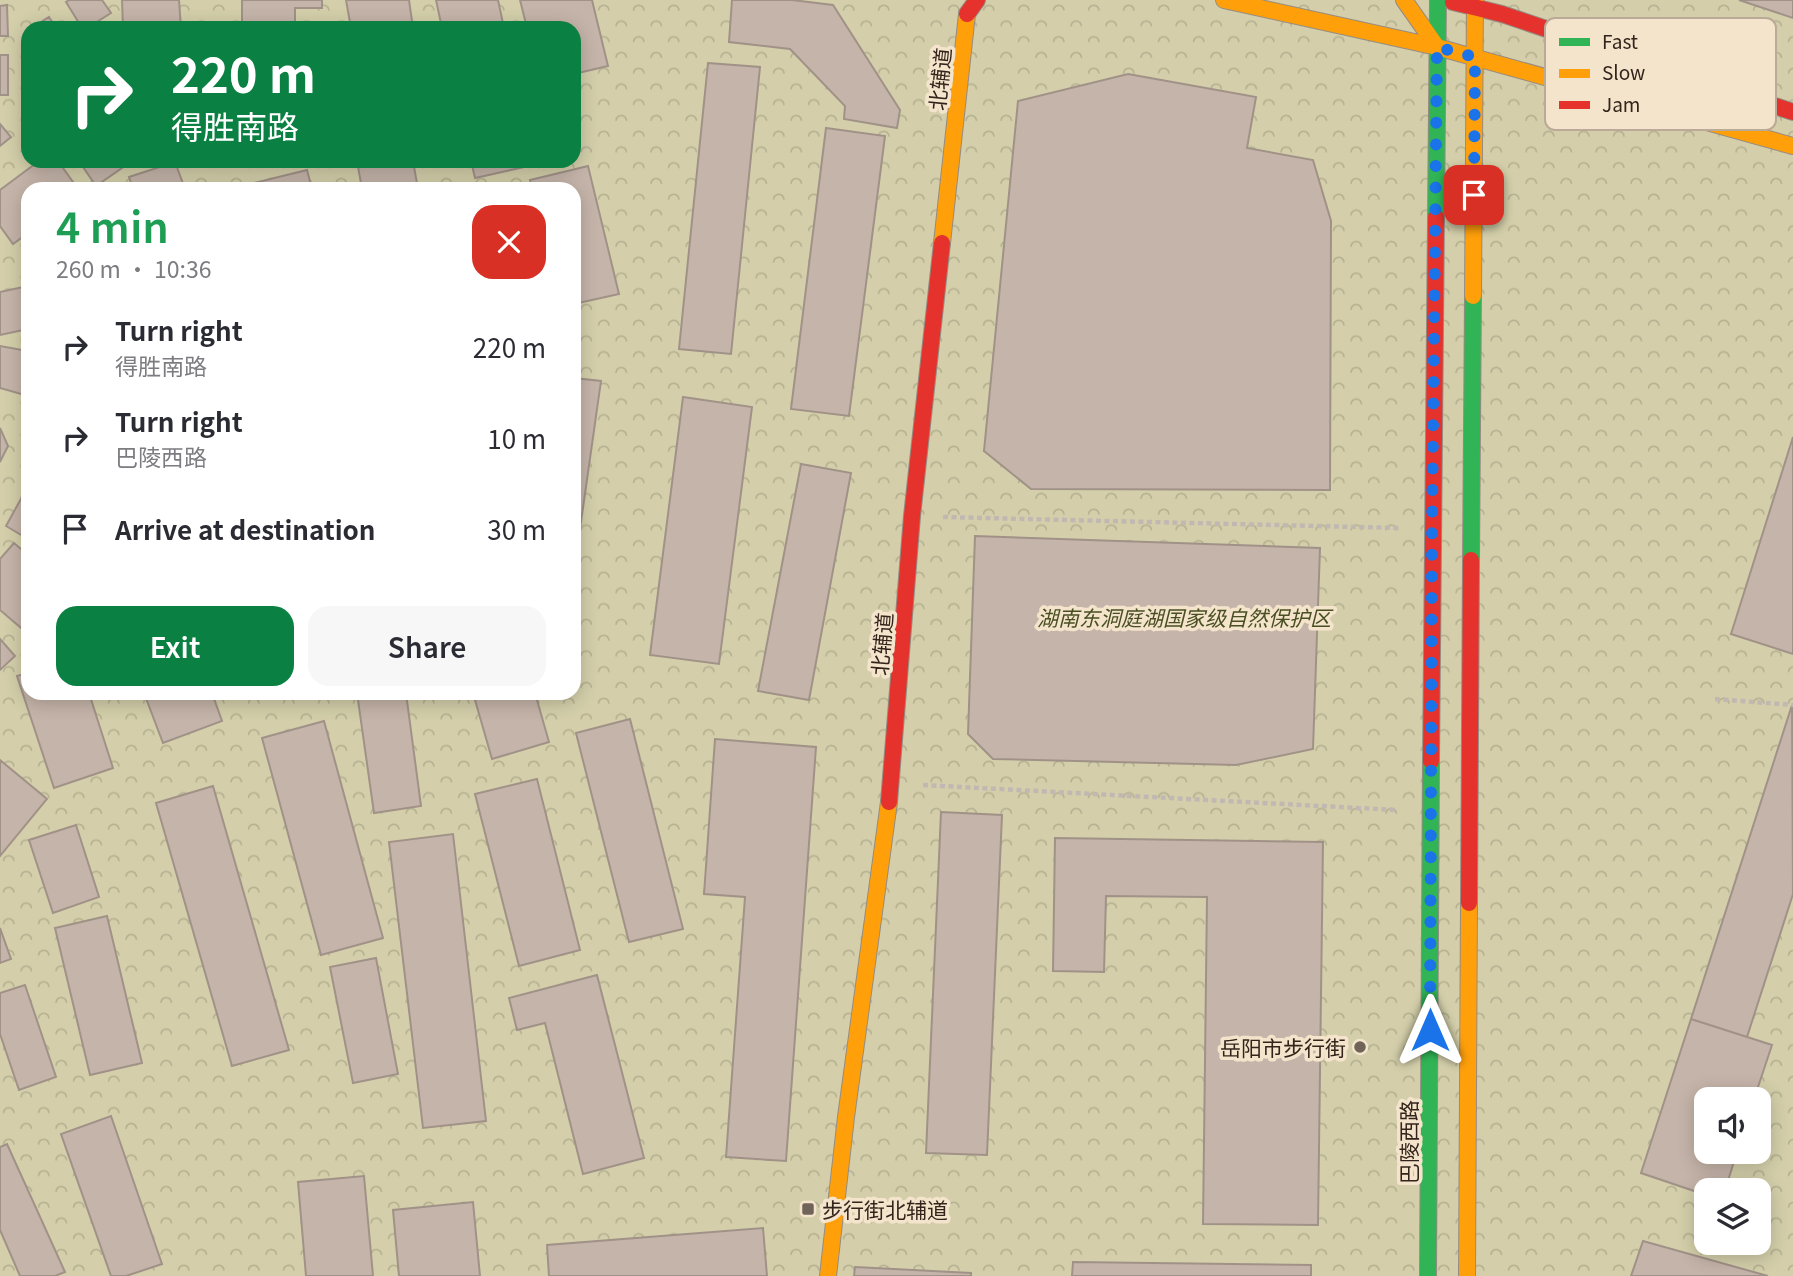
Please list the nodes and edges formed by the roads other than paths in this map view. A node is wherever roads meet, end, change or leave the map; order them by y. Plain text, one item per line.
1 (976, 0) edge
2 (1224, 0) edge
3 (1404, 0) edge
4 (1438, 0) edge
5 (1446, 0) edge
6 (1475, 3) edge
7 (966, 7) edge
8 (1497, 18) edge
9 (1545, 33) edge
10 (1437, 47) junction
11 (1475, 57) junction
12 (1545, 77) edge
13 (1776, 107) edge
14 (1793, 112) edge
15 (1736, 130) edge
16 (1793, 146) edge
17 (828, 1276) edge
18 (1428, 1276) edge
19 (1467, 1276) edge

1 - 7 main road
2 - 10 main road
3 - 10 main road
4 - 10 main road, 巴陵西路
5 - 6 main road
6 - 8 main road
6 - 11 main road
7 - 17 main road, 北辅道
8 - 9 main road
8 - 11 main road
10 - 11 main road
10 - 18 main road, 巴陵西路
11 - 12 main road
11 - 19 main road
13 - 14 main road
15 - 16 main road

